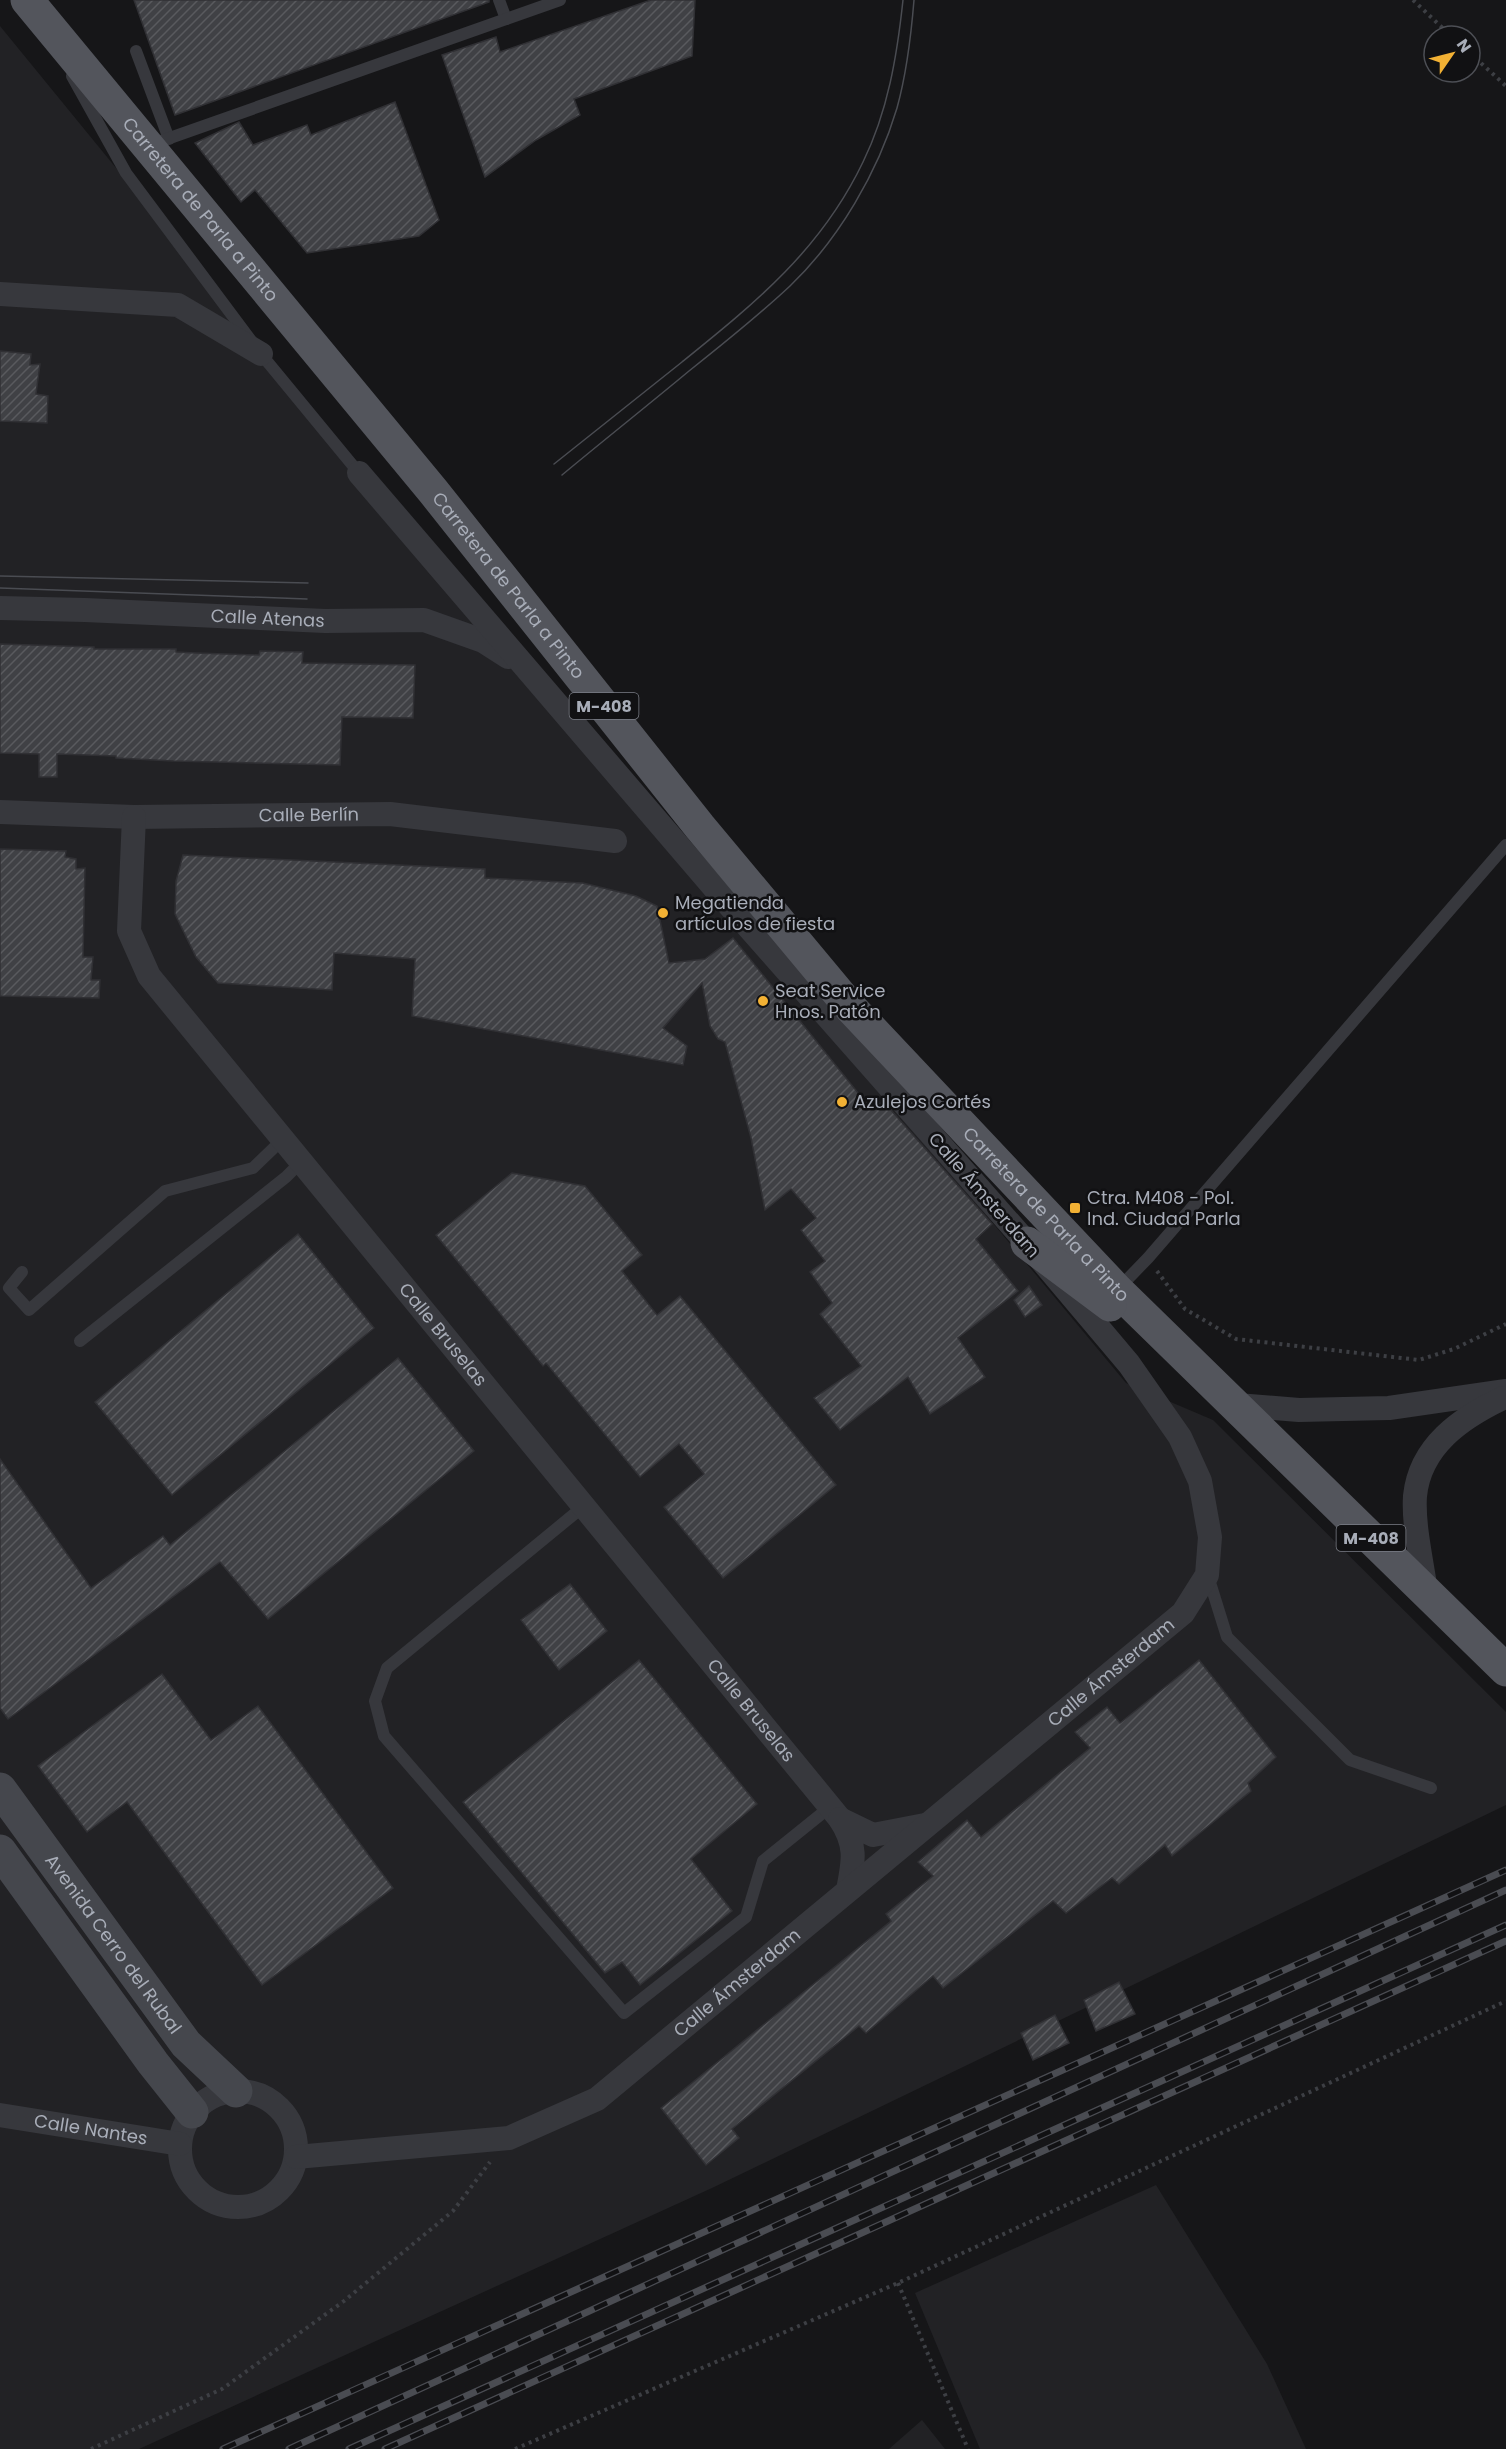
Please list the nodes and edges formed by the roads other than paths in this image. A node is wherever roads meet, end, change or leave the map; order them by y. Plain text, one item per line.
1 (500, 0) edge
2 (560, 0) edge
3 (28, 1) edge
4 (506, 19) junction
5 (136, 51) dead end
6 (158, 143) junction
7 (0, 294) edge
8 (261, 354) junction
9 (359, 473) joint
10 (0, 608) edge
11 (525, 668) junction
12 (0, 812) edge
13 (134, 817) junction
14 (615, 841) dead end
15 (1506, 845) edge
16 (283, 1139) junction
17 (302, 1162) junction
18 (1027, 1243) junction
19 (22, 1272) dead end
20 (1118, 1290) junction
21 (80, 1341) dead end
22 (1211, 1381) junction
23 (1506, 1391) edge
24 (1506, 1397) edge
25 (1237, 1405) junction
26 (584, 1506) junction
27 (1208, 1575) junction
28 (1426, 1592) junction
29 (1506, 1670) edge
30 (1431, 1788) dead end
31 (0, 1789) edge
32 (835, 1813) junction
33 (927, 1824) junction
34 (0, 1851) edge
35 (848, 1890) junction
36 (236, 2091) junction
37 (192, 2112) junction
38 (0, 2115) edge
39 (180, 2144) junction
40 (296, 2157) junction

1 - 4 lane
2 - 4 lane
3 - 6 main road, Carretera de Parla a Pinto / M-408
3 - 8 lane
4 - 6 lane
5 - 6 lane
6 - 20 main road, Carretera de Parla a Pinto / M-408
7 - 8 street
8 - 9 lane
9 - 11 street, Calle Ámsterdam
10 - 11 street, Calle Atenas
11 - 18 street, Calle Ámsterdam
12 - 13 street, Calle Berlín
13 - 14 street, Calle Berlín
13 - 16 street, Calle Bruselas
15 - 20 lane
16 - 17 street, Calle Bruselas
16 - 19 lane
17 - 21 lane
17 - 26 street, Calle Bruselas
18 - 22 main road, M-408
18 - 27 street, Calle Ámsterdam
20 - 22 main road, Carretera de Parla a Pinto / M-408
22 - 25 main road, Carretera de Parla a Pinto / M-408
23 - 25 street
24 - 28 street
25 - 28 main road, Carretera de Parla a Pinto / M-408
26 - 32 street, Calle Bruselas
26 - 32 lane
27 - 30 lane
27 - 33 street, Calle Ámsterdam
28 - 29 main road, Carretera de Parla a Pinto / M-408
31 - 36 street, Avenida Cerro del Rubal
32 - 33 street
32 - 35 street
33 - 35 street, Calle Ámsterdam
34 - 37 street, Avenida Cerro del Rubal
35 - 40 street, Calle Ámsterdam
36 - 37 street
36 - 40 street
37 - 39 street
38 - 39 street, Calle Nantes
39 - 40 street

